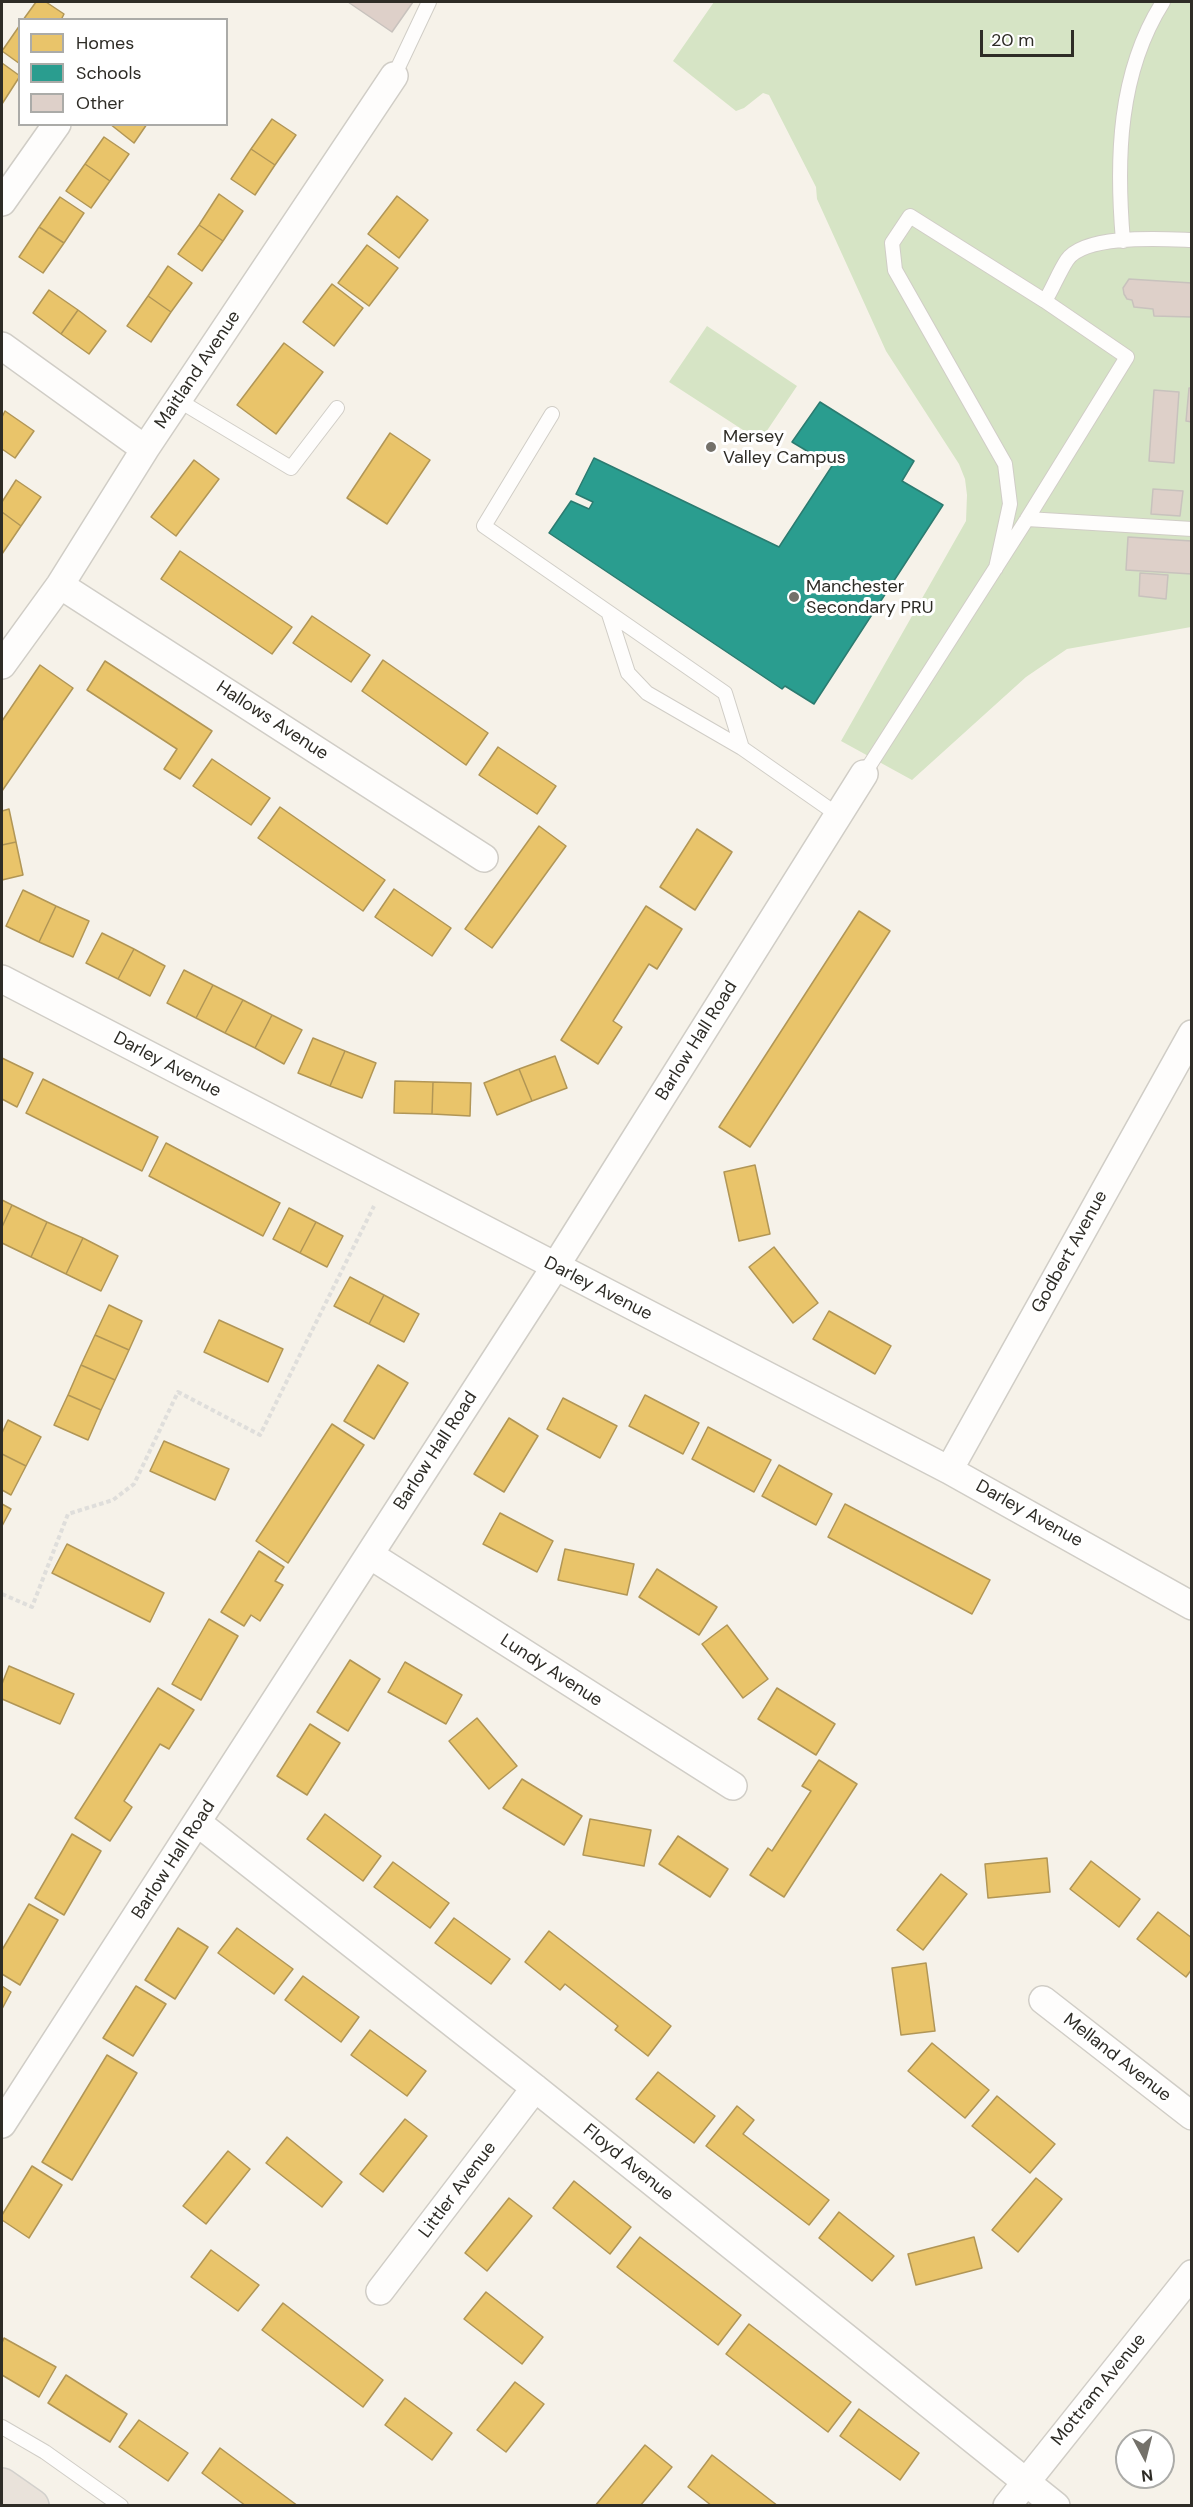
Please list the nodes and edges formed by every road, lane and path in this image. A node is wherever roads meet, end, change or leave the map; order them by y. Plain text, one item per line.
1 (429, 2) edge
2 (1163, 2) edge
3 (394, 76) joint
4 (56, 126) edge
5 (2, 202) edge
6 (1191, 240) edge
7 (1123, 241) junction
8 (1045, 301) junction
9 (2, 346) edge
10 (178, 400) junction
11 (337, 408) dead end
12 (552, 414) dead end
13 (146, 449) junction
14 (1028, 519) junction
15 (1191, 529) edge
16 (996, 568) junction
17 (60, 585) junction
18 (609, 614) junction
19 (2, 665) edge
20 (742, 748) junction
21 (864, 774) joint
22 (838, 815) junction
23 (484, 858) dead end
24 (2, 979) edge
25 (1191, 1034) edge
26 (387, 1180) junction
27 (555, 1267) junction
28 (949, 1470) junction
29 (370, 1555) junction
30 (2, 1594) edge
31 (1191, 1606) edge
32 (733, 1786) dead end
33 (198, 1823) junction
34 (1043, 2000) dead end
35 (535, 2088) junction
36 (1191, 2115) edge
37 (2, 2124) edge
38 (1191, 2274) edge
39 (380, 2292) dead end
40 (2, 2427) edge
41 (1025, 2482) junction
42 (2, 2485) edge
43 (32, 2505) edge
44 (121, 2505) edge
45 (1007, 2505) edge
46 (1056, 2505) edge

1 - 3 lane
2 - 7 lane
3 - 10 street, Maitland Avenue
4 - 5 street
6 - 7 lane
7 - 8 lane
8 - 14 lane
8 - 16 lane
9 - 13 street
10 - 11 lane
10 - 13 street, Maitland Avenue
12 - 18 lane
13 - 17 street, Maitland Avenue
14 - 15 lane
14 - 16 lane
16 - 21 lane
17 - 19 street, Maitland Avenue
17 - 23 street, Hallows Avenue
18 - 20 lane
18 - 20 lane
20 - 22 lane
21 - 22 street, Barlow Hall Road
22 - 27 street, Barlow Hall Road
24 - 26 street, Darley Avenue
25 - 28 street, Godbert Avenue
26 - 27 street, Darley Avenue
26 - 30 path
27 - 28 street, Darley Avenue
27 - 29 street, Barlow Hall Road
28 - 31 street, Darley Avenue
29 - 32 street, Lundy Avenue
29 - 33 street, Barlow Hall Road
33 - 35 street, Floyd Avenue
33 - 37 street, Barlow Hall Road
34 - 36 street, Melland Avenue
35 - 39 street, Littler Avenue
35 - 41 street, Floyd Avenue
38 - 41 street, Mottram Avenue
40 - 44 lane
41 - 45 street, Mottram Avenue
41 - 46 street, Floyd Avenue
42 - 43 main road

